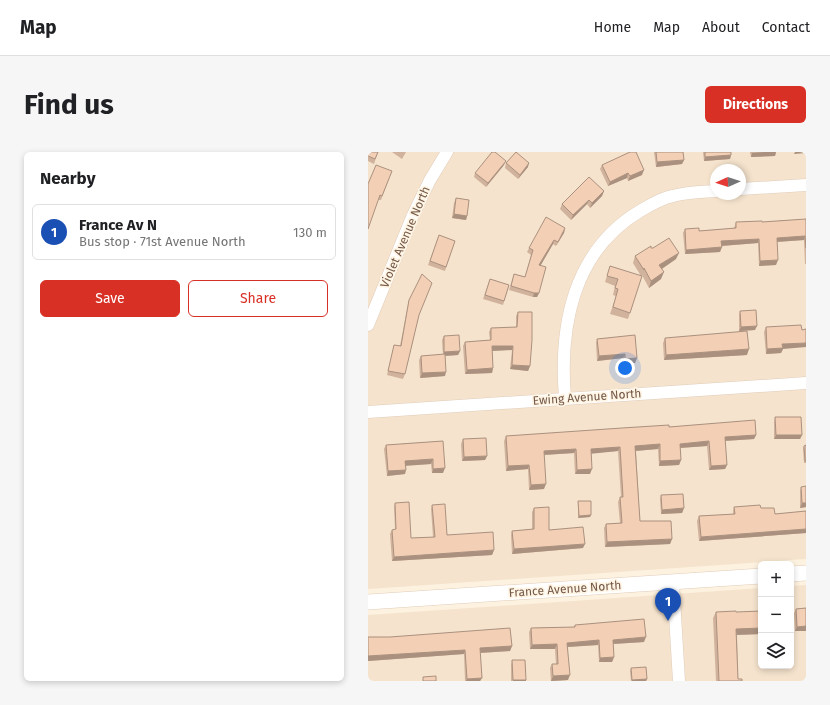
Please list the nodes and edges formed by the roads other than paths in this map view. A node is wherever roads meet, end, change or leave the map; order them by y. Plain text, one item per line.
1 (447, 152) edge
2 (806, 185) edge
3 (746, 189) edge
4 (710, 192) edge
5 (368, 325) edge
6 (806, 383) edge
7 (565, 398) junction
8 (368, 412) edge
9 (806, 573) edge
10 (794, 574) edge
11 (758, 576) edge
12 (673, 582) junction
13 (368, 602) edge
14 (679, 681) edge

1 - 5 street, Violet Avenue North
2 - 3 street
4 - 7 street
6 - 7 street, Ewing Avenue North
7 - 8 street, Ewing Avenue North
9 - 10 street
11 - 12 street, France Avenue North
12 - 13 street, France Avenue North
12 - 14 street

